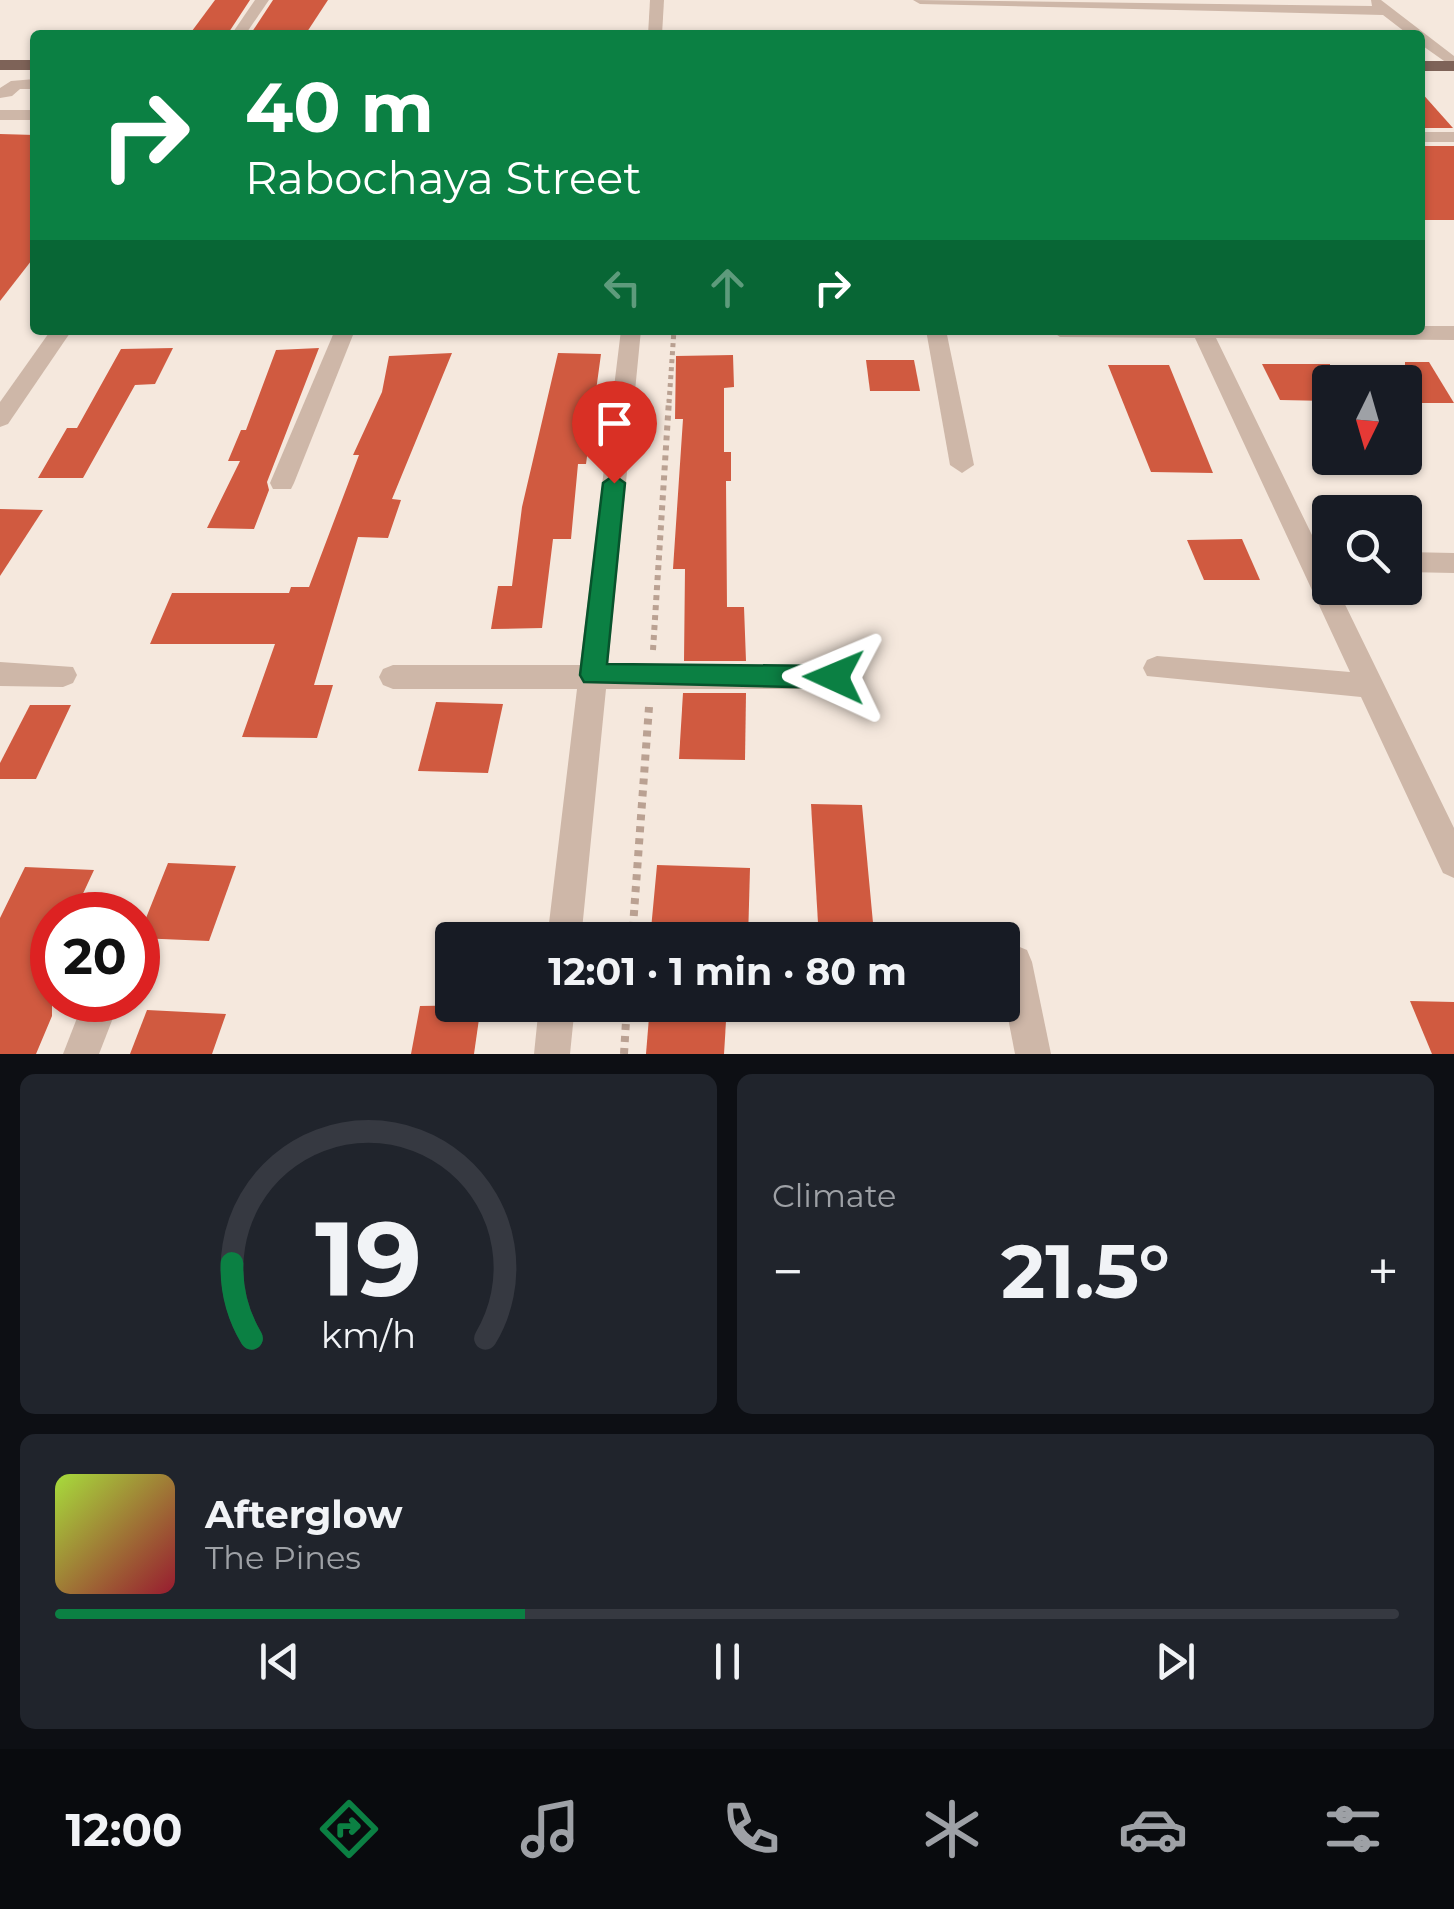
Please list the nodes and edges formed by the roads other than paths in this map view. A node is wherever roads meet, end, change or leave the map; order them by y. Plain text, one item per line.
1 (262, 0) edge
2 (658, 0) edge
3 (920, 0) edge
4 (1372, 0) edge
5 (1387, 11) junction
6 (241, 30) edge
7 (655, 30) edge
8 (1411, 30) edge
9 (1425, 41) edge
10 (0, 65) edge
11 (30, 65) edge
12 (1454, 65) edge
13 (1425, 66) edge
14 (30, 84) edge
15 (0, 94) edge
16 (0, 114) edge
17 (30, 114) edge
18 (1425, 137) edge
19 (1454, 137) edge
20 (1425, 332) edge
21 (1454, 332) edge
22 (59, 335) edge
23 (343, 335) edge
24 (630, 335) edge
25 (937, 335) edge
26 (1204, 335) edge
27 (0, 419) edge
28 (962, 466) dead end
29 (282, 483) dead end
30 (1312, 545) edge
31 (1422, 562) edge
32 (1454, 563) edge
33 (1338, 605) edge
34 (1157, 668) dead end
35 (0, 674) edge
36 (593, 675) junction
37 (62, 676) dead end
38 (394, 677) dead end
39 (834, 677) dead end
40 (1370, 686) junction
41 (1450, 844) edge
42 (566, 922) edge
43 (1020, 989) edge
44 (93, 1022) edge
45 (555, 1022) edge
46 (81, 1054) edge
47 (552, 1054) edge
48 (1032, 1054) edge

1 - 6 street
2 - 7 street
3 - 5 street
4 - 5 street
5 - 8 street
9 - 12 street
10 - 11 main road
12 - 13 main road
14 - 15 street
16 - 17 street
18 - 19 street
20 - 21 street
22 - 27 street
23 - 29 street
24 - 36 street
25 - 28 street
26 - 30 street
31 - 32 street
33 - 40 street
34 - 40 street
35 - 37 street
36 - 38 street
36 - 39 street
36 - 42 street
40 - 41 street
43 - 48 street
44 - 46 street
45 - 47 street

